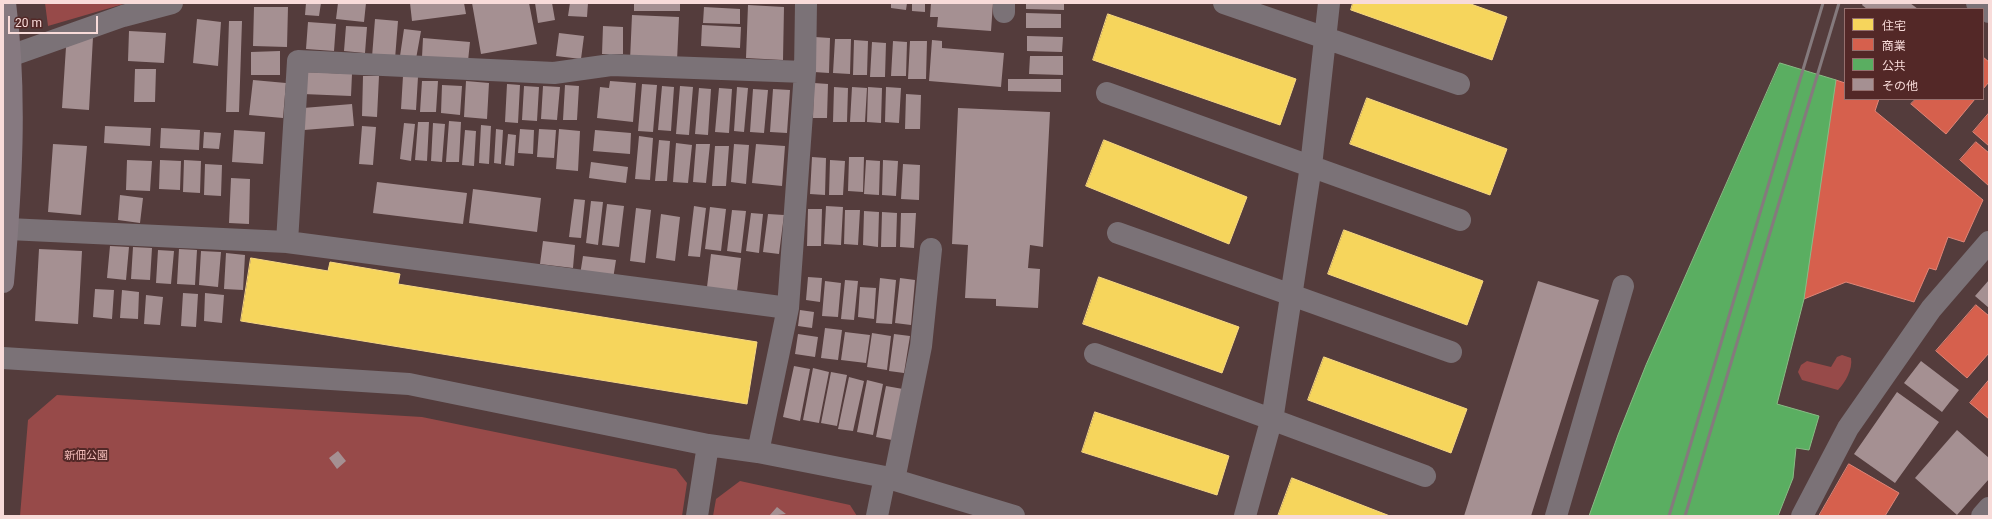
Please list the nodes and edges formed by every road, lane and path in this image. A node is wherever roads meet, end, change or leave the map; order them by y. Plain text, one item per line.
1 (172, 3) edge
2 (806, 3) edge
3 (1224, 3) edge
4 (1329, 3) edge
5 (6, 13) edge
6 (1325, 38) junction
7 (7, 56) edge
8 (805, 72) junction
9 (1459, 84) dead end
10 (1107, 93) dead end
11 (1311, 166) junction
12 (1460, 220) dead end
13 (8, 229) junction
14 (1118, 233) dead end
15 (287, 242) junction
16 (1989, 242) edge
17 (931, 249) dead end
18 (3, 282) edge
19 (1623, 286) dead end
20 (1291, 295) junction
21 (788, 308) junction
22 (1450, 352) dead end
23 (1095, 354) dead end
24 (3, 358) edge
25 (1271, 419) junction
26 (708, 445) junction
27 (758, 452) junction
28 (1425, 476) dead end
29 (889, 479) junction
30 (1989, 508) edge
31 (697, 516) edge
32 (877, 516) edge
33 (1014, 516) edge
34 (1245, 516) edge
35 (1556, 516) edge
36 (1802, 516) edge
37 (1982, 516) edge

1 - 7 street
2 - 8 street
3 - 6 street
4 - 6 street
5 - 7 highway
6 - 9 street
6 - 11 street
7 - 13 highway
8 - 15 street
8 - 21 street
10 - 11 street
11 - 12 street
11 - 20 street
13 - 15 street
13 - 18 highway
14 - 20 street
15 - 21 street
16 - 36 street
17 - 29 street
19 - 35 street
20 - 22 street
20 - 25 street
21 - 27 street
23 - 25 street
24 - 26 street
25 - 28 street
25 - 34 street
26 - 27 street
26 - 31 street
27 - 29 street
29 - 32 street
29 - 33 street
30 - 37 street

